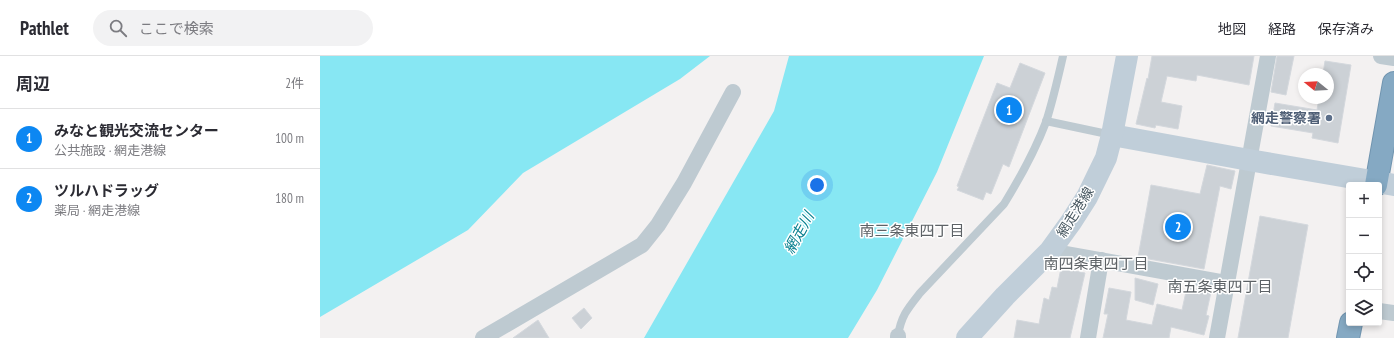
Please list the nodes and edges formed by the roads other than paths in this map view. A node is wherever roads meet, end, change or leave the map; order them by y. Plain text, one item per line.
1 (1063, 56) edge
2 (1128, 56) edge
3 (1268, 56) edge
4 (1381, 56) edge
5 (1394, 58) edge
6 (1394, 83) edge
7 (733, 92) dead end
8 (1046, 121) junction
9 (1112, 135) junction
10 (1249, 160) junction
11 (1371, 182) edge
12 (1382, 184) edge
13 (1050, 251) junction
14 (1101, 260) junction
15 (1227, 283) junction
16 (1382, 311) edge
17 (1394, 313) edge
18 (1350, 326) edge
19 (897, 337) edge
20 (483, 338) edge
21 (967, 338) edge
22 (1088, 338) edge
23 (1217, 338) edge
24 (1348, 338) edge

1 - 8 lane
2 - 9 main road, 網走港線
3 - 10 street
4 - 5 street
6 - 12 highway
7 - 20 street
8 - 9 lane
8 - 19 lane
9 - 10 main road
9 - 13 main road, 網走港線
10 - 11 main road
10 - 15 street
13 - 14 street
13 - 21 main road, 網走港線
14 - 15 street
14 - 22 street
15 - 23 street
16 - 17 street
18 - 24 highway

